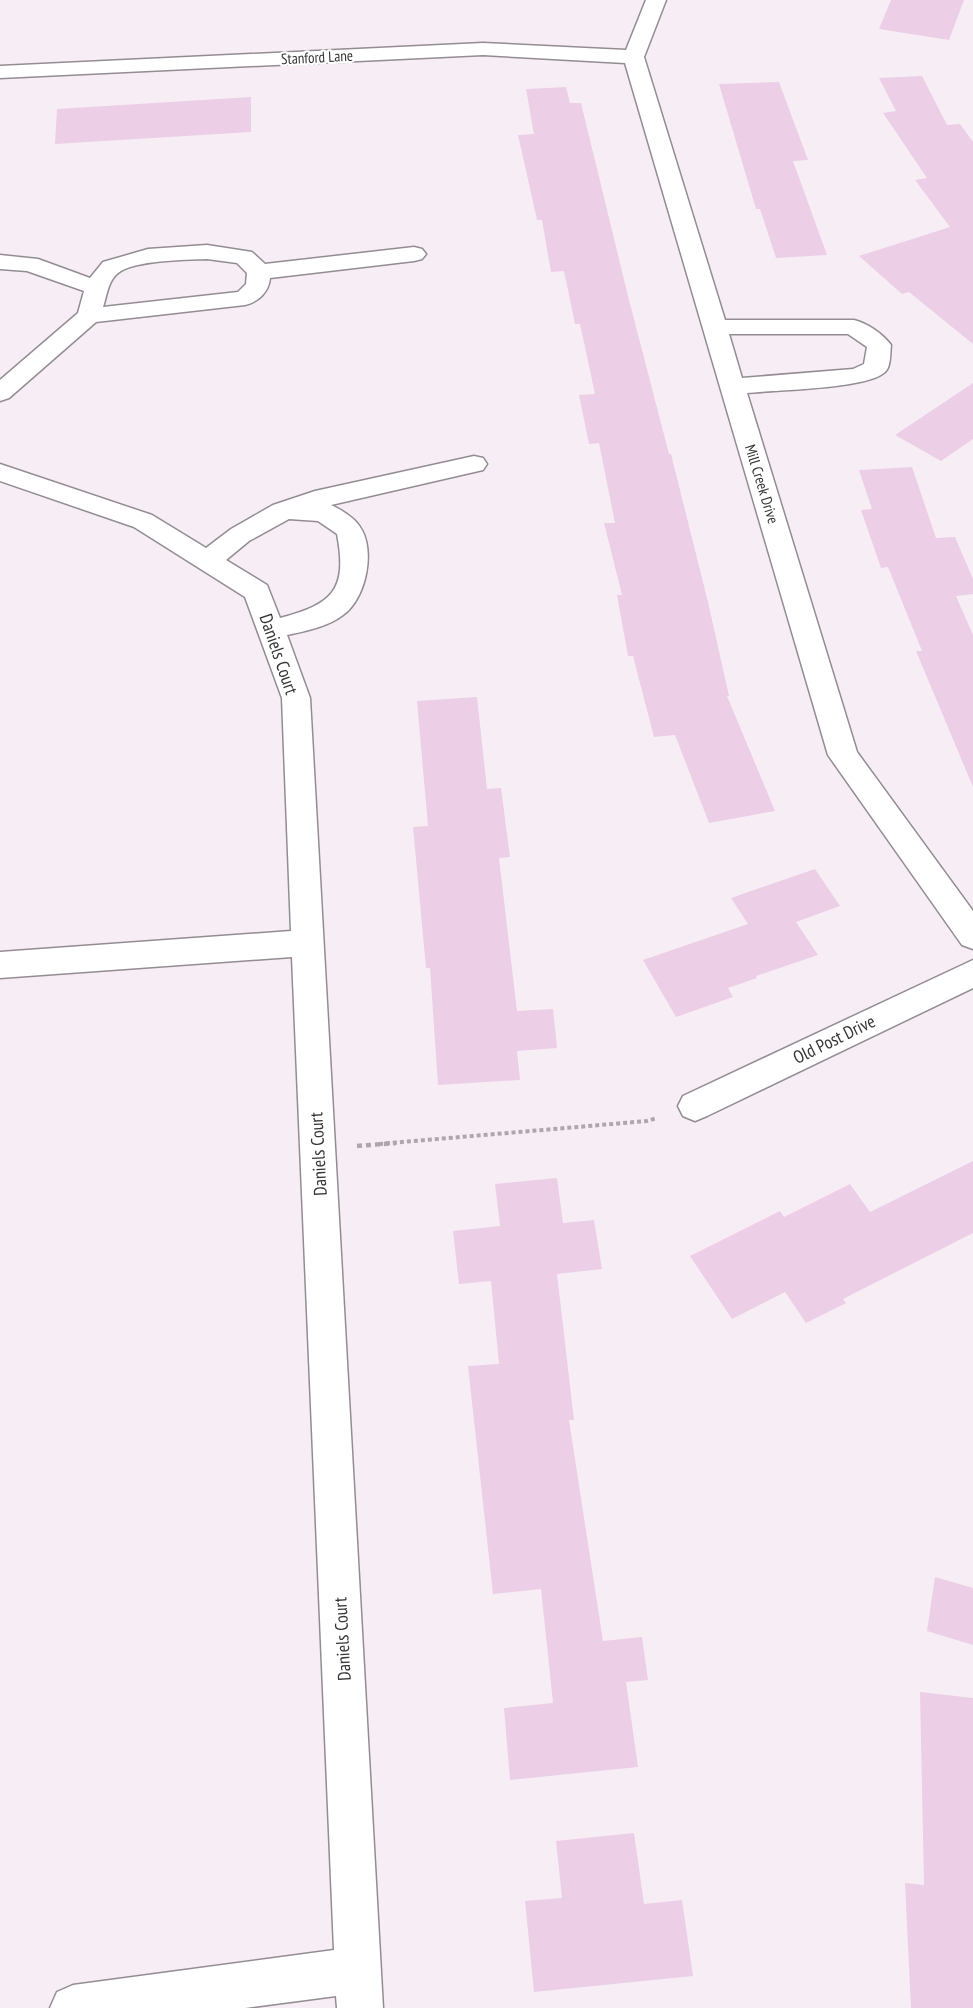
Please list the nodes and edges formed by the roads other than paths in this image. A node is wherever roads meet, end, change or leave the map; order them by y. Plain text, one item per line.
1 (656, 0) edge
2 (634, 57) junction
3 (0, 72) edge
4 (414, 254) dead end
5 (0, 262) edge
6 (259, 272) junction
7 (97, 288) junction
8 (89, 316) junction
9 (715, 327) junction
10 (733, 386) junction
11 (0, 393) edge
12 (474, 464) dead end
13 (0, 472) edge
14 (282, 512) junction
15 (207, 561) junction
16 (271, 630) junction
17 (973, 936) edge
18 (308, 943) junction
19 (0, 965) edge
20 (973, 973) edge
21 (695, 1106) road end
22 (359, 1989) edge
23 (73, 2008) edge

1 - 2 street
2 - 3 street, Stanford Lane
2 - 9 street, Mill Creek Drive
4 - 6 street
5 - 7 street
6 - 7 street
6 - 8 street
7 - 8 street
8 - 11 street
9 - 10 street, Mill Creek Drive
9 - 10 street
10 - 17 street, Mill Creek Drive
12 - 14 street
13 - 15 street, Daniels Court
14 - 15 street
14 - 16 street
15 - 16 street, Daniels Court
16 - 18 street, Daniels Court
18 - 19 street
18 - 22 street, Daniels Court
20 - 21 street, Old Post Drive
22 - 23 street

